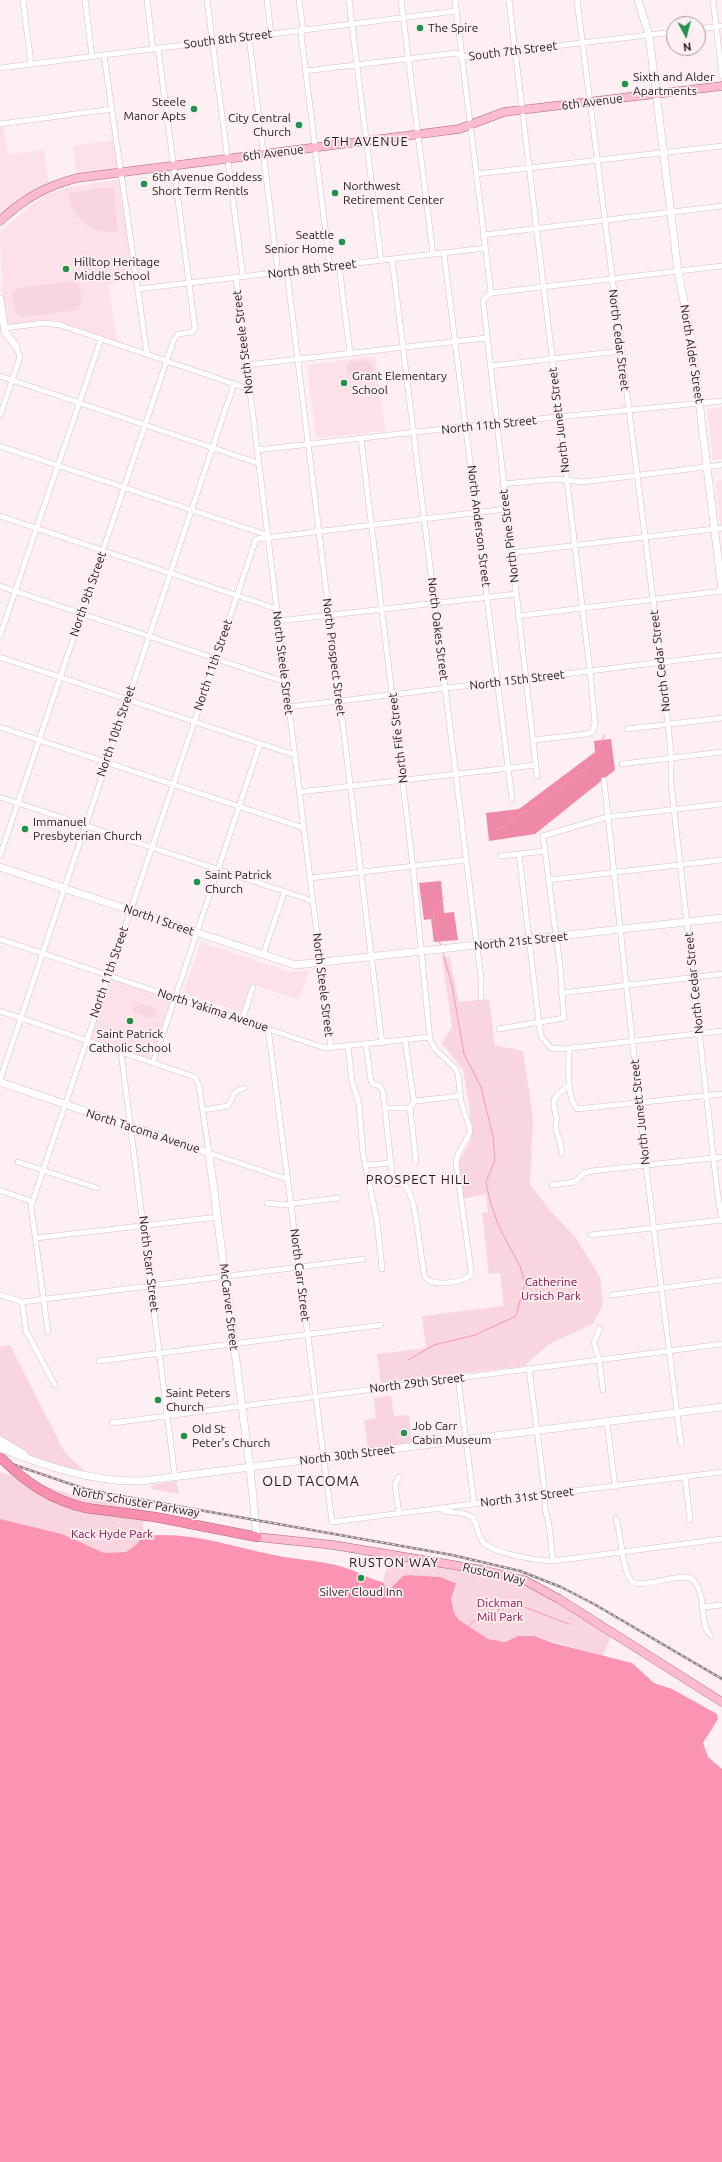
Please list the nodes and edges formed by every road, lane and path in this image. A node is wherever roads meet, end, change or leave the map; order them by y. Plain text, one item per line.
1 (23, 0) edge
2 (84, 0) edge
3 (147, 0) edge
4 (207, 0) edge
5 (267, 0) edge
6 (299, 0) edge
7 (349, 0) edge
8 (401, 0) edge
9 (455, 0) edge
10 (508, 0) edge
11 (577, 0) edge
12 (638, 0) edge
13 (713, 0) edge
14 (456, 11) junction
15 (403, 17) junction
16 (352, 24) junction
17 (722, 26) edge
18 (716, 27) junction
19 (706, 28) edge
20 (303, 30) junction
21 (666, 33) edge
22 (271, 34) junction
23 (649, 35) junction
24 (249, 37) junction
25 (212, 41) junction
26 (582, 43) junction
27 (155, 48) junction
28 (515, 51) junction
29 (104, 55) junction
30 (92, 56) junction
31 (462, 57) junction
32 (408, 59) junction
33 (31, 64) junction
34 (357, 65) junction
35 (0, 68) edge
36 (305, 71) junction
37 (722, 76) edge
38 (722, 86) edge
39 (656, 94) junction
40 (589, 102) junction
41 (112, 109) junction
42 (522, 110) junction
43 (0, 124) edge
44 (470, 125) junction
45 (418, 135) junction
46 (366, 141) junction
47 (722, 146) edge
48 (315, 147) junction
49 (663, 153) junction
50 (265, 154) junction
51 (228, 159) junction
52 (597, 161) junction
53 (174, 165) junction
54 (529, 169) junction
55 (120, 172) junction
56 (476, 174) junction
57 (722, 206) edge
58 (670, 212) junction
59 (4, 214) edge
60 (604, 220) junction
61 (0, 221) edge
62 (536, 228) junction
63 (483, 235) junction
64 (485, 248) junction
65 (444, 253) junction
66 (433, 254) junction
67 (392, 259) junction
68 (381, 260) junction
69 (339, 266) junction
70 (722, 266) edge
71 (330, 267) junction
72 (678, 271) junction
73 (287, 272) junction
74 (278, 273) junction
75 (243, 277) junction
76 (236, 278) junction
77 (612, 278) junction
78 (190, 284) junction
79 (543, 287) junction
80 (138, 289) junction
81 (491, 293) junction
82 (0, 303) edge
83 (4, 328) junction
84 (486, 338) junction
85 (101, 339) junction
86 (456, 341) junction
87 (16, 346) joint
88 (403, 347) junction
89 (621, 351) junction
90 (350, 353) junction
91 (147, 354) junction
92 (298, 359) junction
93 (552, 359) junction
94 (166, 362) junction
95 (246, 365) junction
96 (490, 366) junction
97 (0, 376) edge
98 (12, 380) junction
99 (234, 384) junction
100 (249, 389) junction
101 (722, 401) edge
102 (79, 402) junction
103 (700, 403) junction
104 (628, 410) junction
105 (0, 416) edge
106 (559, 418) junction
107 (496, 423) junction
108 (145, 425) junction
109 (466, 427) junction
110 (414, 432) junction
111 (361, 439) junction
112 (308, 444) junction
113 (0, 446) edge
114 (212, 447) junction
115 (257, 450) junction
116 (258, 463) junction
117 (57, 465) junction
118 (722, 465) edge
119 (708, 467) junction
120 (636, 476) junction
121 (567, 481) junction
122 (503, 484) junction
123 (124, 488) junction
124 (506, 509) junction
125 (190, 510) junction
126 (477, 512) junction
127 (0, 516) edge
128 (424, 518) junction
129 (371, 524) junction
130 (36, 528) junction
131 (722, 528) edge
132 (714, 529) junction
133 (319, 530) junction
134 (268, 536) junction
135 (645, 538) junction
136 (575, 546) junction
137 (103, 551) junction
138 (511, 553) junction
139 (170, 573) junction
140 (0, 586) edge
141 (722, 591) edge
142 (15, 592) junction
143 (516, 594) junction
144 (236, 596) junction
145 (487, 598) junction
146 (653, 600) junction
147 (435, 604) junction
148 (582, 608) junction
149 (276, 609) junction
150 (382, 610) junction
151 (82, 614) junction
152 (329, 616) junction
153 (518, 616) junction
154 (278, 621) junction
155 (0, 636) edge
156 (148, 636) junction
157 (722, 655) edge
158 (0, 657) edge
159 (215, 658) junction
160 (661, 662) junction
161 (590, 671) junction
162 (60, 677) junction
163 (525, 679) junction
164 (285, 682) junction
165 (498, 682) junction
166 (445, 688) junction
167 (392, 695) junction
168 (127, 699) junction
169 (340, 701) junction
170 (289, 707) junction
171 (722, 718) edge
172 (194, 722) junction
173 (668, 724) junction
174 (0, 727) edge
175 (627, 729) dead end
176 (39, 740) junction
177 (533, 740) junction
178 (260, 744) junction
179 (722, 752) edge
180 (294, 755) junction
181 (670, 759) junction
182 (106, 762) junction
183 (622, 764) dead end
184 (536, 765) junction
185 (508, 768) junction
186 (456, 774) junction
187 (537, 776) dead end
188 (403, 780) junction
189 (604, 780) dead end
190 (172, 785) junction
191 (351, 786) junction
192 (299, 792) junction
193 (0, 797) edge
194 (512, 799) dead end
195 (18, 803) junction
196 (722, 804) edge
197 (239, 807) junction
198 (674, 810) junction
199 (607, 817) junction
200 (85, 825) junction
201 (304, 828) junction
202 (151, 848) junction
203 (545, 851) junction
204 (519, 854) junction
205 (0, 856) edge
206 (500, 856) dead end
207 (466, 860) junction
208 (722, 860) edge
209 (681, 865) junction
210 (0, 867) edge
211 (413, 867) junction
212 (218, 870) junction
213 (361, 872) junction
214 (614, 872) junction
215 (310, 878) junction
216 (548, 880) junction
217 (63, 888) junction
218 (284, 893) junction
219 (312, 902) junction
220 (130, 910) junction
221 (722, 918) edge
222 (687, 922) junction
223 (621, 929) junction
224 (197, 933) junction
225 (556, 937) junction
226 (0, 939) edge
227 (530, 940) junction
228 (477, 946) junction
229 (423, 952) junction
230 (42, 953) junction
231 (263, 955) junction
232 (372, 958) junction
233 (320, 963) junction
234 (722, 974) edge
235 (108, 975) junction
236 (693, 977) junction
237 (626, 985) junction
238 (253, 987) dead end
239 (561, 993) junction
240 (175, 998) junction
241 (480, 998) dead end
242 (0, 1011) edge
243 (20, 1018) junction
244 (242, 1020) junction
245 (539, 1023) junction
246 (268, 1028) junction
247 (499, 1029) dead end
248 (722, 1031) edge
249 (700, 1033) junction
250 (430, 1037) junction
251 (86, 1040) junction
252 (405, 1040) junction
253 (632, 1041) junction
254 (382, 1043) junction
255 (366, 1045) junction
256 (348, 1047) junction
257 (331, 1048) junction
258 (569, 1048) junction
259 (121, 1052) junction
260 (153, 1063) junction
261 (0, 1081) edge
262 (569, 1086) junction
263 (244, 1088) dead end
264 (722, 1094) edge
265 (460, 1096) junction
266 (706, 1096) junction
267 (414, 1102) junction
268 (639, 1103) junction
269 (66, 1105) junction
270 (385, 1108) junction
271 (410, 1108) junction
272 (203, 1110) junction
273 (132, 1127) junction
274 (209, 1153) junction
275 (561, 1154) dead end
276 (714, 1157) junction
277 (722, 1157) edge
278 (416, 1161) dead end
279 (18, 1162) dead end
280 (391, 1163) junction
281 (367, 1165) junction
282 (646, 1166) junction
283 (43, 1170) junction
284 (287, 1179) junction
285 (552, 1185) dead end
286 (97, 1188) dead end
287 (0, 1190) edge
288 (338, 1198) dead end
289 (33, 1202) junction
290 (267, 1203) dead end
291 (290, 1205) junction
292 (218, 1217) junction
293 (722, 1221) edge
294 (145, 1225) junction
295 (654, 1229) junction
296 (592, 1235) dead end
297 (36, 1238) junction
298 (363, 1259) dead end
299 (298, 1267) junction
300 (382, 1269) dead end
301 (225, 1276) junction
302 (722, 1280) edge
303 (151, 1286) junction
304 (661, 1288) junction
305 (612, 1294) dead end
306 (0, 1295) edge
307 (44, 1299) junction
308 (22, 1302) junction
309 (381, 1325) dead end
310 (600, 1328) dead end
311 (48, 1332) dead end
312 (307, 1334) junction
313 (234, 1344) junction
314 (722, 1344) edge
315 (669, 1351) junction
316 (160, 1353) junction
317 (599, 1360) junction
318 (99, 1361) dead end
319 (529, 1368) junction
320 (458, 1378) junction
321 (55, 1385) dead end
322 (603, 1390) dead end
323 (316, 1396) junction
324 (242, 1406) junction
325 (722, 1407) edge
326 (677, 1413) junction
327 (168, 1415) junction
328 (606, 1422) junction
329 (112, 1423) dead end
330 (537, 1431) junction
331 (0, 1440) edge
332 (466, 1440) junction
333 (681, 1444) dead end
334 (0, 1448) edge
335 (0, 1457) edge
336 (323, 1458) junction
337 (33, 1460) junction
338 (250, 1468) junction
339 (722, 1472) edge
340 (175, 1477) junction
341 (398, 1477) dead end
342 (685, 1477) junction
343 (615, 1487) junction
344 (545, 1494) junction
345 (474, 1503) junction
346 (441, 1508) junction
347 (399, 1513) junction
348 (616, 1519) dead end
349 (690, 1520) dead end
350 (332, 1522) joint
351 (257, 1537) junction
352 (722, 1539) edge
353 (623, 1552) junction
354 (553, 1561) junction
355 (722, 1605) edge
356 (703, 1607) junction
357 (711, 1636) dead end
358 (722, 1702) edge

1 - 33 street
2 - 30 street
3 - 27 street
4 - 25 street, North Steele Street
5 - 22 street
6 - 20 street
7 - 16 street
8 - 15 street
9 - 14 street
10 - 28 street, North Junett Street
11 - 26 street, North Cedar Street
12 - 23 main road, North Alder Street
13 - 18 street
14 - 15 street, South 8th Street
14 - 31 street
15 - 16 street, South 8th Street
15 - 32 street
16 - 20 street, South 8th Street
16 - 34 street
17 - 18 street
18 - 19 street
18 - 37 street
20 - 22 street, South 8th Street
20 - 36 street
21 - 23 street, South 7th Street
22 - 24 street, South 8th Street
23 - 26 street, South 7th Street
23 - 39 main road, North Alder Street
24 - 25 street, South 8th Street
24 - 50 street
25 - 27 street, South 8th Street
25 - 51 street, North Steele Street
26 - 28 street, South 7th Street
26 - 40 street, North Cedar Street
27 - 29 street, South 8th Street
27 - 53 street
28 - 31 street, South 7th Street
28 - 42 street, North Junett Street
29 - 30 street, South 8th Street
29 - 41 street
30 - 33 street, South 8th Street
31 - 32 street, South 7th Street
31 - 44 street
32 - 34 street, South 7th Street
32 - 45 street
33 - 35 street, South 8th Street
34 - 36 street, South 7th Street
34 - 46 street
36 - 48 street
38 - 39 main road, 6th Avenue
39 - 40 main road, 6th Avenue
39 - 49 main road, North Alder Street
40 - 42 main road, 6th Avenue
40 - 52 street, North Cedar Street
41 - 43 street
41 - 55 street
42 - 44 main road, 6th Avenue
42 - 54 street, North Junett Street
44 - 45 main road, 6th Avenue
44 - 56 street
45 - 46 main road, 6th Avenue
45 - 66 street
46 - 48 main road, 6th Avenue
46 - 68 street
47 - 49 street
48 - 50 main road, 6th Avenue
48 - 71 street
49 - 52 street
49 - 58 main road, North Alder Street
50 - 51 main road, 6th Avenue
50 - 74 street
51 - 53 main road, 6th Avenue
51 - 75 street, North Steele Street
52 - 54 street
52 - 60 street, North Cedar Street
53 - 55 main road, 6th Avenue
53 - 78 street
54 - 56 street
54 - 62 street, North Junett Street
55 - 59 main road, 6th Avenue
55 - 80 street
56 - 63 street
57 - 58 street
58 - 60 street
58 - 72 main road, North Alder Street
59 - 61 main road, 6th Avenue
60 - 62 street
60 - 77 street, North Cedar Street
62 - 63 street
62 - 79 street, North Junett Street
63 - 64 street
64 - 65 street, North 8th Street
64 - 81 street
65 - 66 street, North 8th Street
65 - 86 street, North Anderson Street
66 - 67 street, North 8th Street
67 - 68 street, North 8th Street
67 - 88 street, North Oakes Street
68 - 69 street, North 8th Street
69 - 71 street, North 8th Street
69 - 90 street
70 - 72 street
71 - 73 street, North 8th Street
72 - 77 street
72 - 103 main road, North Alder Street
73 - 74 street, North 8th Street
73 - 92 street, North Prospect Street
74 - 75 street, North 8th Street
75 - 76 street, North 8th Street
76 - 78 street, North 8th Street
76 - 95 street, North Steele Street
77 - 79 street
77 - 89 street, North Cedar Street
78 - 80 street, North 8th Street
78 - 94 street, North 9th Street
79 - 81 street
79 - 93 street, North Junett Street
80 - 91 street
81 - 84 street, North Pine Street
82 - 83 main road
83 - 85 street
83 - 87 main road
84 - 86 street
84 - 96 street, North Pine Street
85 - 91 street
85 - 102 street
86 - 88 street
86 - 109 street, North Anderson Street
87 - 98 street
88 - 90 street
88 - 110 street, North Oakes Street
89 - 93 street
89 - 104 street, North Cedar Street
90 - 92 street
91 - 94 street
92 - 95 street
92 - 112 street, North Prospect Street
93 - 96 street
93 - 106 street, North Junett Street
94 - 99 street
94 - 108 street, North 9th Street
95 - 100 street, North Steele Street
96 - 107 street, North Pine Street
97 - 98 street
98 - 102 street
98 - 105 street
99 - 100 street
99 - 114 street, North 10th Street
100 - 115 street, North Steele Street
101 - 103 street, North 11th Street
102 - 108 street
102 - 117 street
103 - 104 street, North 11th Street
103 - 119 main road, North Alder Street
104 - 106 street, North 11th Street
104 - 120 street, North Cedar Street
106 - 107 street, North 11th Street
106 - 121 street, North Junett Street
107 - 109 street, North 11th Street
107 - 122 street, North Pine Street
108 - 114 street
108 - 123 street, North 9th Street
109 - 110 street, North 11th Street
109 - 126 street, North Anderson Street
110 - 111 street, North 11th Street
110 - 128 street, North Oakes Street
111 - 112 street, North 11th Street
111 - 129 street, North Fife Street
112 - 115 street, North 11th Street
112 - 133 street, North Prospect Street
113 - 117 street
114 - 116 street
114 - 125 street, North 10th Street
115 - 116 street, North Steele Street
116 - 134 street, North Steele Street
117 - 123 street
117 - 130 street
118 - 119 street
119 - 120 street
119 - 132 main road, North Alder Street
120 - 121 street
120 - 135 street, North Cedar Street
121 - 122 street
121 - 136 street, North Junett Street
122 - 124 street, North Pine Street
123 - 125 street
123 - 137 street, North 9th Street
124 - 126 street
124 - 138 street, North Pine Street
125 - 134 street
125 - 139 street, North 10th Street
126 - 128 street
126 - 145 street, North Anderson Street
127 - 130 street
128 - 129 street
128 - 147 street, North Oakes Street
129 - 133 street
129 - 150 street, North Fife Street
130 - 137 street
130 - 142 street
131 - 132 street
132 - 135 street
132 - 141 main road, North Alder Street
133 - 134 street
133 - 152 street, North Prospect Street
134 - 144 street, North 11th Street
134 - 149 street, North Steele Street
135 - 136 street
135 - 146 street, North Cedar Street
136 - 138 street
136 - 148 street, North Junett Street
137 - 139 street
137 - 151 street, North 9th Street
138 - 143 street, North Pine Street
139 - 144 street
139 - 156 street, North 10th Street
140 - 142 street
141 - 146 street
142 - 151 street
142 - 155 street
143 - 145 street
143 - 153 street, North Pine Street
144 - 149 street
144 - 159 street, North 11th Street
145 - 147 street
145 - 165 street, North Anderson Street
146 - 148 street
146 - 160 street, North Cedar Street
147 - 150 street
147 - 166 street, North Oakes Street
148 - 153 street
148 - 161 street, North Junett Street
149 - 154 street, North Steele Street
150 - 152 street
150 - 167 street, North Fife Street
151 - 156 street
151 - 162 street, North 9th Street
152 - 154 street
152 - 169 street, North Prospect Street
153 - 163 street, North Pine Street
154 - 164 street, North Steele Street
156 - 159 street
156 - 168 street, North 10th Street
157 - 160 street, North 15th Street
158 - 162 street
159 - 164 street
159 - 172 street, North 11th Street
160 - 161 street, North 15th Street
160 - 173 street, North Cedar Street
161 - 163 street, North 15th Street
161 - 177 street, North Junett Street
162 - 168 street
162 - 176 street, North 9th Street
163 - 165 street, North 15th Street
163 - 177 street, North Pine Street
164 - 170 street, North Steele Street
165 - 166 street, North 15th Street
165 - 185 street, North Anderson Street
166 - 167 street, North 15th Street
166 - 186 street, North Oakes Street
167 - 169 street, North 15th Street
167 - 188 street, North Fife Street
168 - 172 street
168 - 182 street, North 10th Street
169 - 170 street, North 15th Street
169 - 191 street, North Prospect Street
170 - 180 street, North Steele Street
171 - 173 street
172 - 178 street
172 - 190 street, North 11th Street
173 - 175 street
173 - 181 street, North Cedar Street
174 - 176 street
176 - 182 street
176 - 195 street, North 9th Street
177 - 184 street, North Pine Street
178 - 180 street
178 - 197 street
179 - 181 street
180 - 192 street, North Steele Street
181 - 183 street
181 - 198 street, North Cedar Street
182 - 190 street
182 - 200 street, North 10th Street
184 - 185 street
184 - 187 street, North Pine Street
185 - 186 street
185 - 194 street, North Anderson Street
186 - 188 street
186 - 207 street, North Oakes Street
188 - 191 street
188 - 211 street, North Fife Street
189 - 199 street, North Junett Street
190 - 197 street
190 - 202 street, North 11th Street
191 - 192 street
191 - 213 street, North Prospect Street
192 - 201 street, North Steele Street
193 - 195 street
195 - 200 street
195 - 205 street, North 9th Street
196 - 198 street
197 - 201 street
197 - 212 street
198 - 199 street
198 - 209 street, North Cedar Street
199 - 203 street
199 - 214 street, North Junett Street
200 - 202 street
200 - 217 street, North 10th Street
201 - 215 street, North Steele Street
202 - 212 street
202 - 220 street, North 11th Street
203 - 204 street
203 - 216 street
204 - 206 street
204 - 227 street
207 - 211 street
207 - 228 street, North Oakes Street
208 - 209 street
209 - 214 street
209 - 222 street, North Cedar Street
210 - 217 main road, North I Street
211 - 213 street
211 - 229 street, North Fife Street
212 - 218 street
212 - 224 street
213 - 215 street
213 - 232 street, North Prospect Street
214 - 216 street
214 - 223 street, North Junett Street
215 - 219 street, North Steele Street
216 - 225 street
217 - 220 main road, North I Street
217 - 230 street, North 10th Street
218 - 219 street
218 - 231 street
219 - 233 street, North Steele Street
220 - 224 main road, North I Street
220 - 235 street, North 11th Street
221 - 222 main road, North 21st Street
222 - 223 main road, North 21st Street
222 - 236 street, North Cedar Street
223 - 225 main road, North 21st Street
223 - 237 street, North Junett Street
224 - 231 main road, North I Street
224 - 240 street
225 - 227 main road, North 21st Street
225 - 239 street
226 - 230 street, North Yakima Avenue
227 - 228 main road, North 21st Street
227 - 245 street
228 - 229 main road, North 21st Street
228 - 241 street, North Oakes Street
229 - 232 main road, North 21st Street
229 - 250 street, North Fife Street
230 - 235 street, North Yakima Avenue
230 - 243 street, North 10th Street
231 - 233 main road, North I Street
232 - 233 main road, North 21st Street
232 - 254 street, North Prospect Street
233 - 257 street, North Steele Street
234 - 236 street
235 - 240 street, North Yakima Avenue
235 - 251 street, North 11th Street
236 - 237 street
236 - 249 street, North Cedar Street
237 - 239 street
237 - 253 street, North Junett Street
238 - 244 street
239 - 245 street
240 - 244 street, North Yakima Avenue
240 - 260 street
242 - 243 street
243 - 251 street
243 - 261 street, North 10th Street
244 - 246 street, North Yakima Avenue
245 - 247 street
245 - 258 street
246 - 257 street, North Yakima Avenue
246 - 284 street, North Carr Street
248 - 249 street
249 - 253 street
249 - 266 street, North Cedar Street
250 - 252 street, North Yakima Avenue
250 - 265 street
251 - 259 street
251 - 269 street, North 11th Street
252 - 254 street, North Yakima Avenue
252 - 267 street
253 - 258 street
253 - 268 street, North Junett Street
254 - 255 street, North Yakima Avenue
255 - 256 street, North Yakima Avenue
255 - 270 street
256 - 257 street, North Yakima Avenue
256 - 281 street
258 - 262 street
259 - 260 street
259 - 273 street, North Starr Street
260 - 272 street, McCarver Street
261 - 269 main road, North Tacoma Avenue
262 - 268 street
262 - 275 street
263 - 272 street
264 - 266 street
265 - 267 street
265 - 280 street
266 - 268 street
266 - 276 street, North Cedar Street
267 - 271 street
268 - 282 street, North Junett Street
269 - 273 main road, North Tacoma Avenue
269 - 283 street, North 11th Street
270 - 271 street
270 - 280 street
271 - 278 street
272 - 274 street, McCarver Street
273 - 274 main road, North Tacoma Avenue
273 - 294 street, North Starr Street
274 - 284 street, North Tacoma Avenue
274 - 292 main road, McCarver Street
276 - 277 street
276 - 282 street
276 - 293 street, North Cedar Street
279 - 283 street
280 - 281 street
281 - 300 street
282 - 285 street
282 - 295 street, North Junett Street
283 - 286 street
283 - 289 street, North 11th Street
284 - 291 street, North Carr Street
287 - 289 street
288 - 291 street
289 - 297 street, North 11th Street
290 - 291 street
291 - 299 street, North Carr Street
292 - 294 street
292 - 301 main road, McCarver Street
293 - 295 street
294 - 297 street
294 - 303 street, North Starr Street
295 - 296 street
295 - 304 street, North Junett Street
297 - 307 street, North 11th Street
298 - 299 street
299 - 301 street
299 - 312 street, North Carr Street
301 - 303 street
301 - 313 main road, McCarver Street
302 - 304 street
303 - 307 street
303 - 316 street, North Starr Street
304 - 305 street
304 - 315 street, North Junett Street
306 - 308 street
307 - 308 street
307 - 311 street, North 11th Street
308 - 321 street
309 - 312 street
310 - 317 street
312 - 313 street
312 - 323 street, North Carr Street
313 - 316 street
313 - 324 main road, McCarver Street
314 - 315 street, North 29th Street
315 - 317 street, North 29th Street
315 - 326 street, North Junett Street
316 - 318 street
316 - 327 street, North Starr Street
317 - 319 street, North 29th Street
317 - 322 street
319 - 320 street, North 29th Street
319 - 330 street
320 - 323 street, North 29th Street
320 - 332 street
323 - 324 street, North 29th Street
323 - 336 street, North Carr Street
324 - 327 street, North 29th Street
324 - 338 main road, McCarver Street
325 - 326 main road, North 30th Street
326 - 328 main road, North 30th Street
326 - 333 street, North Junett Street
327 - 329 street, North 29th Street
327 - 340 street, North Starr Street
328 - 330 main road, North 30th Street
328 - 343 street
330 - 332 main road, North 30th Street
330 - 344 street
331 - 337 main road
332 - 336 main road, North 30th Street
332 - 345 street
334 - 337 main road, North 30th Street
335 - 351 highway, North Schuster Parkway, bridge
336 - 338 main road, North 30th Street
336 - 350 street, North Carr Street
337 - 340 main road, North 30th Street
338 - 340 main road, North 30th Street
338 - 351 main road, McCarver Street
339 - 342 street, North 31st Street
341 - 347 street
342 - 343 street, North 31st Street
342 - 349 street
343 - 344 street, North 31st Street
344 - 345 street, North 31st Street
344 - 354 street
345 - 346 street, North 31st Street
346 - 347 street, North 31st Street
346 - 354 street
347 - 350 street, North 31st Street
348 - 353 street
351 - 358 main road, Ruston Way
352 - 353 street
353 - 354 street
353 - 356 street
355 - 356 street
356 - 357 street

